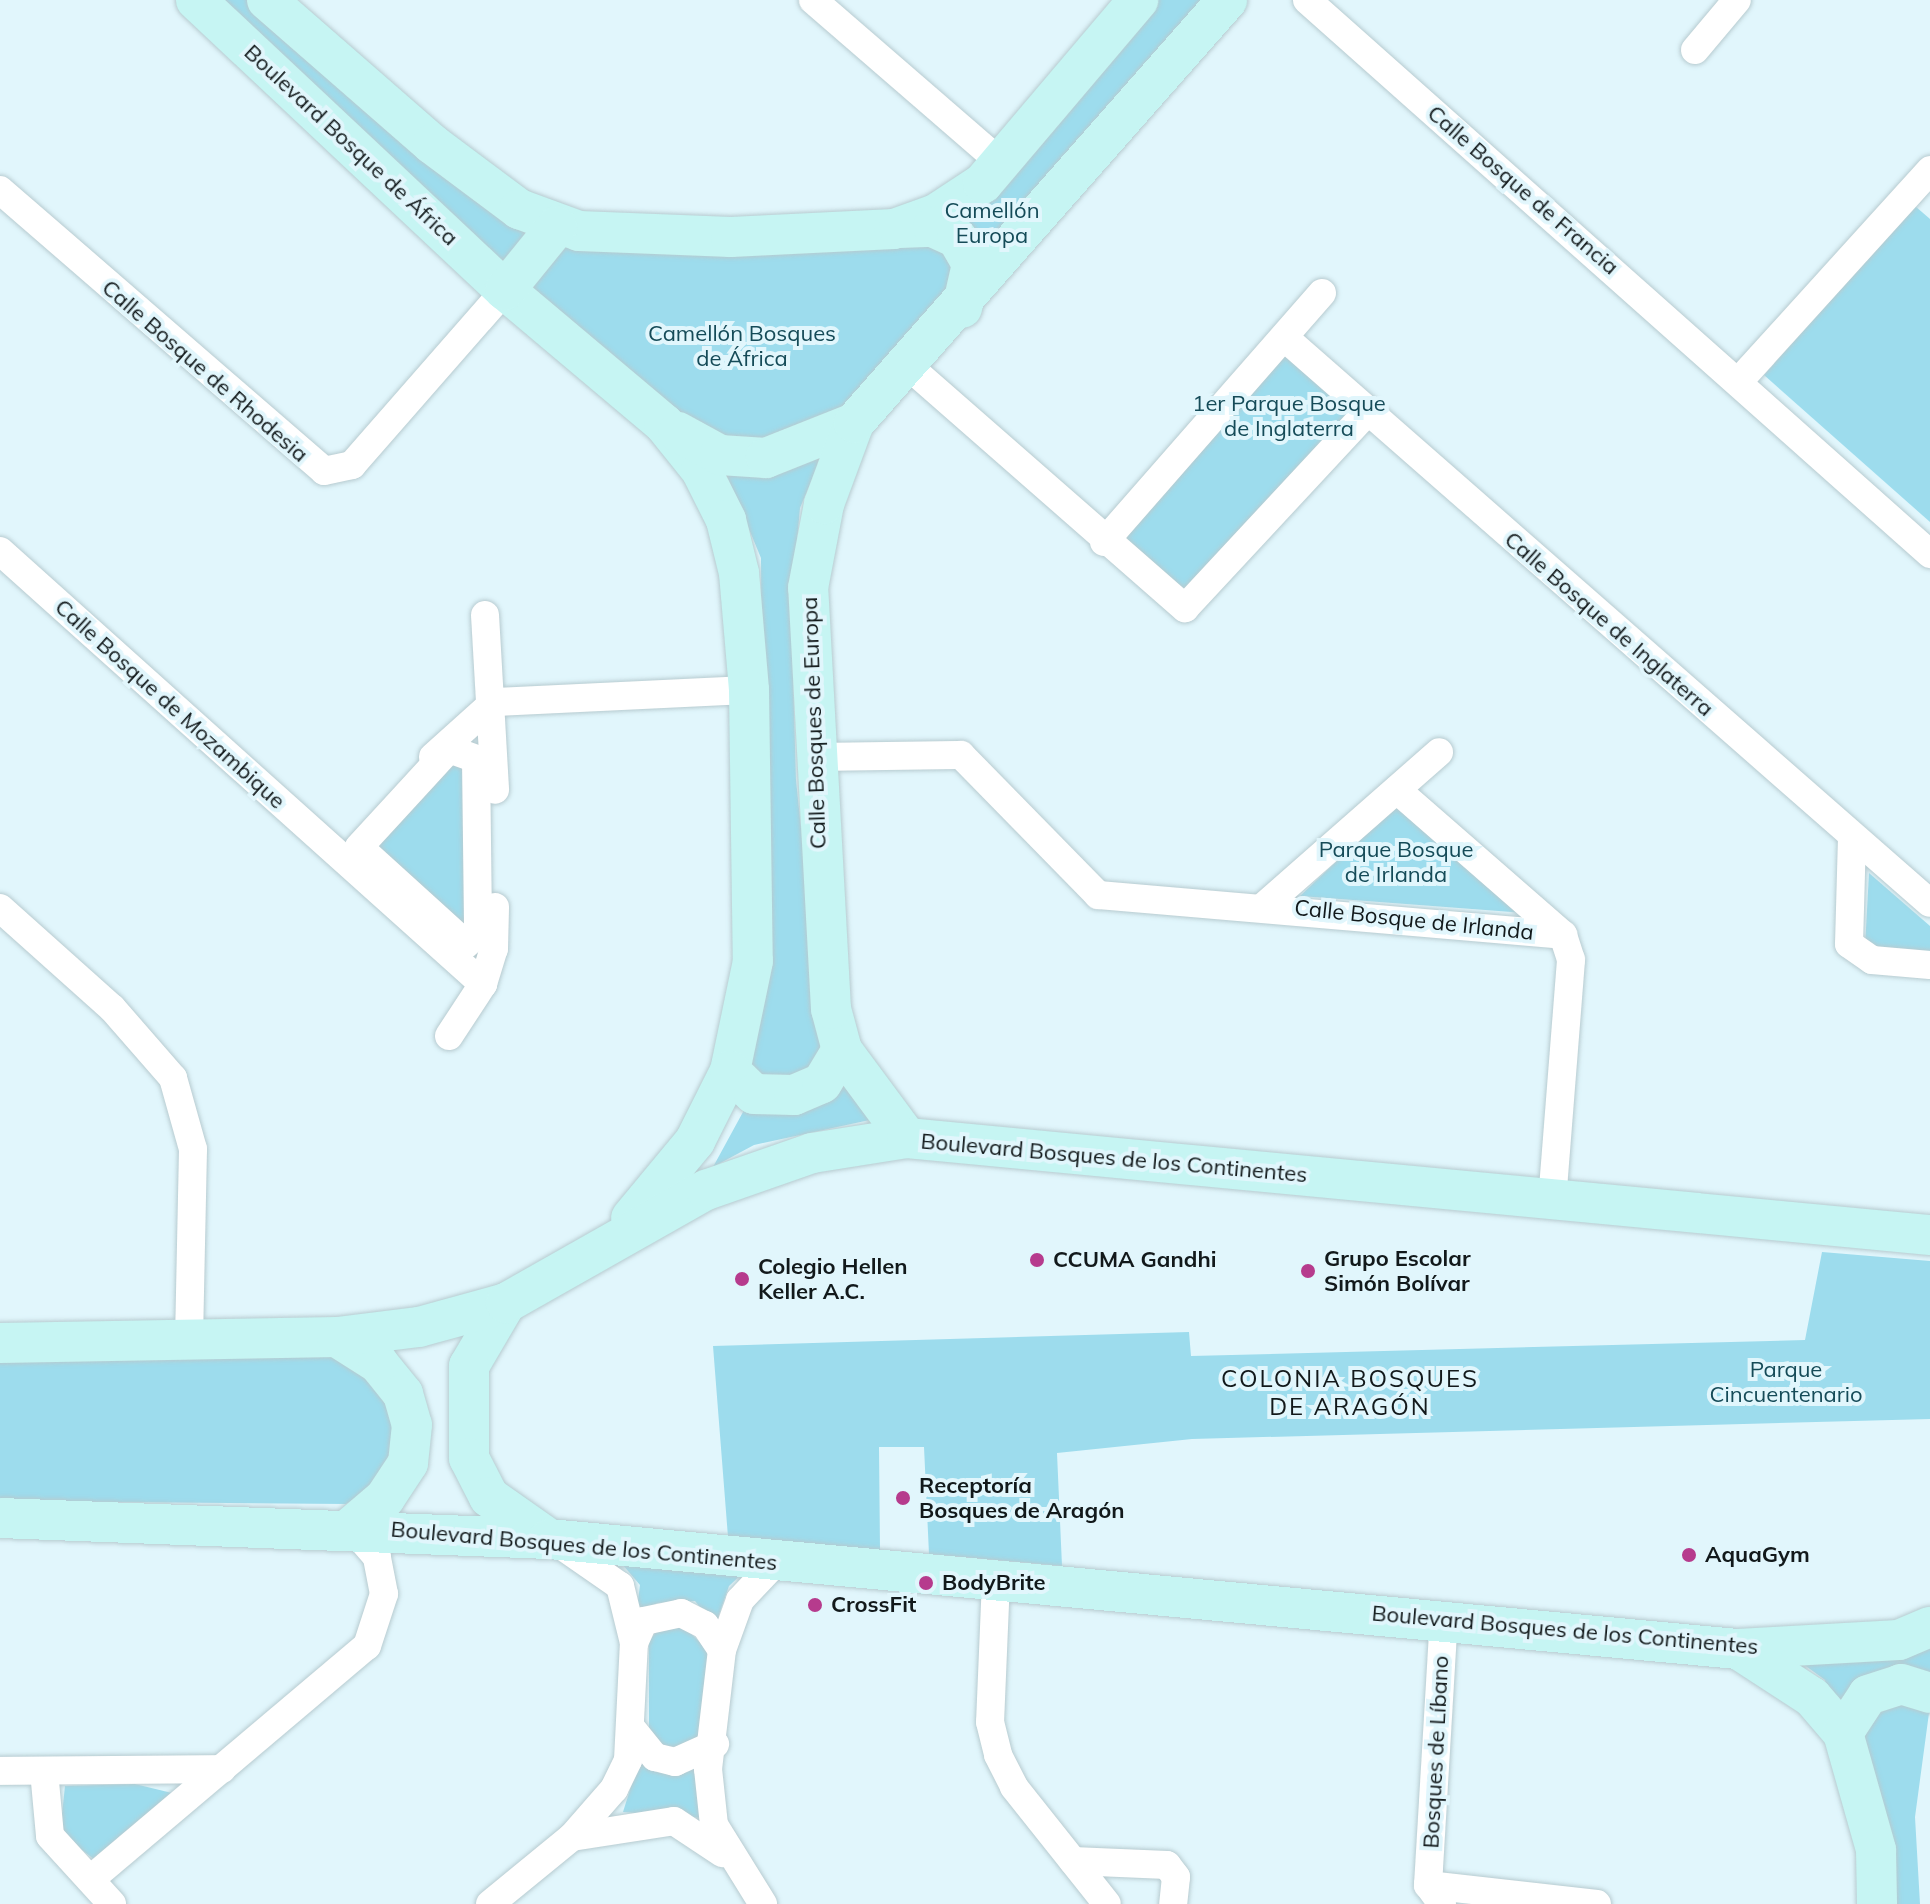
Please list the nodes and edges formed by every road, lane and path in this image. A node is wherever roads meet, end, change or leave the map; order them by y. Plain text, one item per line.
1 (196, 0) edge
2 (267, 0) edge
3 (813, 0) edge
4 (1138, 0) edge
5 (1227, 0) edge
6 (1307, 0) edge
7 (1721, 6) edge
8 (1695, 50) dead end
9 (1001, 163) junction
10 (1926, 184) edge
11 (0, 190) edge
12 (557, 226) junction
13 (894, 229) junction
14 (505, 290) junction
15 (1322, 293) dead end
16 (962, 308) junction
17 (1285, 338) junction
18 (906, 364) junction
19 (1739, 381) junction
20 (1367, 412) junction
21 (854, 423) junction
22 (664, 424) junction
23 (1104, 542) junction
24 (0, 551) edge
25 (1930, 554) edge
26 (485, 615) dead end
27 (749, 690) junction
28 (494, 702) junction
29 (1439, 752) dead end
30 (812, 757) junction
31 (1397, 790) junction
32 (1852, 837) junction
33 (341, 856) junction
34 (1930, 903) edge
35 (1264, 906) junction
36 (0, 908) edge
37 (478, 934) joint
38 (1563, 935) junction
39 (1930, 965) edge
40 (483, 984) junction
41 (449, 1036) dead end
42 (842, 1050) junction
43 (730, 1071) junction
44 (907, 1138) junction
45 (1552, 1199) junction
46 (1930, 1235) edge
47 (612, 1237) junction
48 (506, 1303) junction
49 (189, 1337) junction
50 (337, 1337) junction
51 (0, 1343) edge
52 (0, 1518) edge
53 (351, 1527) junction
54 (549, 1539) junction
55 (775, 1563) junction
56 (996, 1580) junction
57 (1444, 1619) junction
58 (1930, 1627) edge
59 (634, 1643) junction
60 (1738, 1649) junction
61 (722, 1650) junction
62 (1930, 1693) edge
63 (633, 1730) junction
64 (1843, 1733) junction
65 (715, 1744) junction
66 (222, 1769) junction
67 (0, 1771) edge
68 (44, 1771) junction
69 (572, 1837) junction
70 (1073, 1861) junction
71 (731, 1862) junction
72 (92, 1878) junction
73 (1435, 1895) edge
74 (112, 1904) edge
75 (490, 1904) edge
76 (763, 1904) edge
77 (1107, 1904) edge
78 (1173, 1904) edge
79 (1597, 1904) edge
80 (1877, 1904) edge

1 - 14 street, Boulevard Bosque de África
2 - 12 street
3 - 9 street
4 - 9 street
5 - 16 street, Calle Bosques de Europa
6 - 19 street, Calle Bosque de Francia
7 - 8 street
9 - 13 street
10 - 19 street
11 - 14 street, Calle Bosque de Rhodesia
12 - 13 street
12 - 14 street
13 - 16 street
14 - 22 street
15 - 17 street
16 - 18 street, Calle Bosques de Europa
17 - 20 street, Calle Bosque de Inglaterra
17 - 23 street
18 - 21 street, Calle Bosques de Europa
18 - 23 street
19 - 25 street, Calle Bosque de Francia
20 - 23 street
20 - 32 street, Calle Bosque de Inglaterra
21 - 22 street
21 - 30 street, Calle Bosques de Europa
22 - 27 street
24 - 33 street, Calle Bosque de Mozambique
26 - 28 street
27 - 28 street
27 - 43 street
28 - 33 street
28 - 40 street
29 - 31 street, Calle Bosque de Irlanda
30 - 35 street, Calle Bosque de Irlanda
30 - 42 street, Calle Bosques de Europa
31 - 35 street, Calle Bosque de Irlanda
31 - 38 street, Calle Bosque de Irlanda
32 - 34 street, Calle Bosque de Inglaterra
32 - 39 street
33 - 40 street, Calle Bosque de Mozambique
35 - 38 street, Calle Bosque de Irlanda
36 - 49 street
37 - 37 street
38 - 45 street, Calle Bosque de Irlanda
40 - 41 street
42 - 43 street
42 - 44 street, Calle Bosques de Europa
43 - 47 street
44 - 45 street, Boulevard Bosques de los Continentes
44 - 47 street, Boulevard Bosques de los Continentes
45 - 46 street, Boulevard Bosques de los Continentes
47 - 48 street, Boulevard Bosques de los Continentes
48 - 50 street, Boulevard Bosques de los Continentes
48 - 54 street
49 - 50 street, Boulevard Bosques de los Continentes
49 - 51 street, Boulevard Bosques de los Continentes
50 - 53 street
52 - 53 street, Boulevard Bosques de los Continentes
53 - 54 street, Boulevard Bosques de los Continentes
53 - 66 street
54 - 55 street, Boulevard Bosques de los Continentes
54 - 59 street
55 - 56 street, Boulevard Bosques de los Continentes
55 - 61 street
56 - 57 street, Boulevard Bosques de los Continentes
56 - 70 street
57 - 60 street, Boulevard Bosques de los Continentes
57 - 73 street, Bosques de Líbano
58 - 60 street, Boulevard Bosques de los Continentes
59 - 61 street
59 - 63 street
60 - 64 street
61 - 65 street
62 - 64 street
63 - 65 street
63 - 69 street
64 - 80 street
65 - 71 street
66 - 68 street
66 - 72 street
67 - 68 street
68 - 72 street
69 - 71 street
69 - 75 street
70 - 77 street
70 - 78 street
71 - 76 street
72 - 74 street
73 - 79 street, Bosques de Líbano

